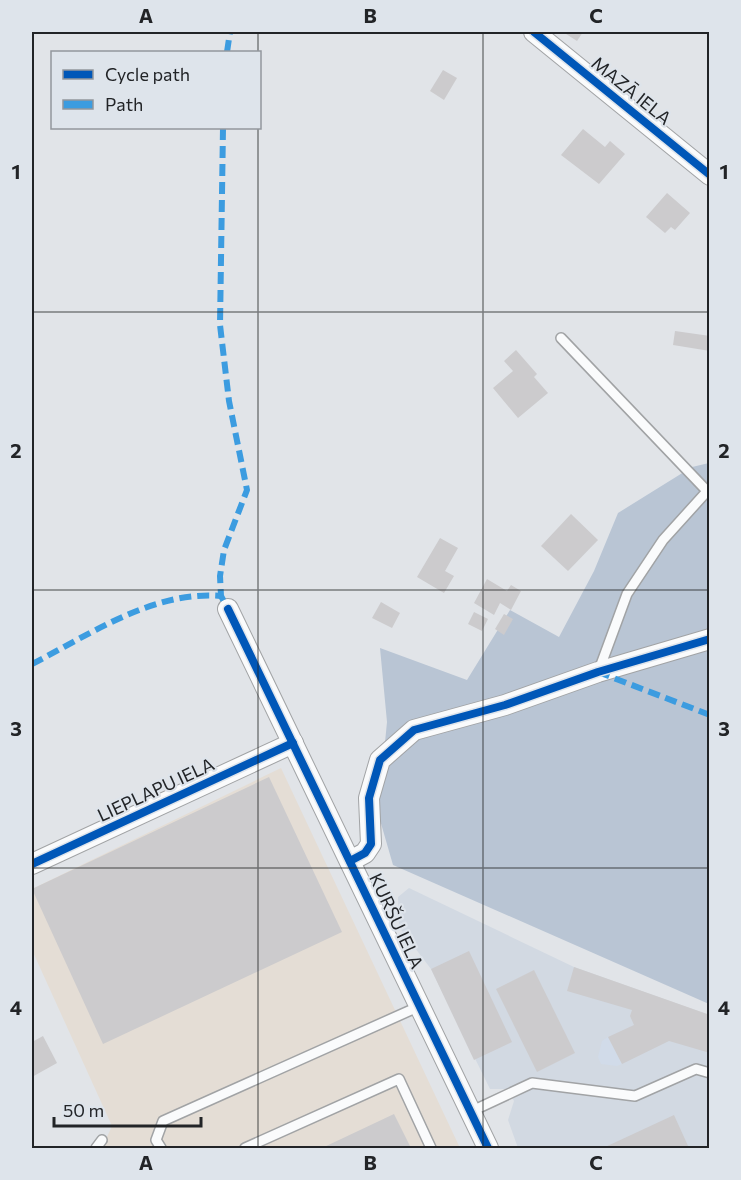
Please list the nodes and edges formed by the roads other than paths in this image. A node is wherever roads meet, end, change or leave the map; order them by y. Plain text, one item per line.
1 (534, 32) edge
2 (710, 175) edge
3 (561, 338) dead end
4 (709, 490) edge
5 (228, 609) dead end
6 (710, 639) edge
7 (598, 672) junction
8 (293, 743) junction
9 (350, 861) junction
10 (32, 864) edge
11 (420, 1006) junction
12 (710, 1073) edge
13 (470, 1112) junction
14 (102, 1140) dead end
15 (96, 1149) edge
16 (161, 1149) edge
17 (245, 1149) edge
18 (431, 1149) edge
19 (488, 1149) edge

1 - 2 street, MAZĀ IELA
3 - 4 lane
4 - 7 lane
5 - 8 street, KURŠU IELA
6 - 7 street
7 - 9 street
8 - 9 street, KURŠU IELA
8 - 10 street, LIEPLAPU IELA
9 - 11 street, KURŠU IELA
11 - 13 street, KURŠU IELA
11 - 16 lane
12 - 13 lane
13 - 19 street, KURŠU IELA
14 - 15 lane
17 - 18 lane

